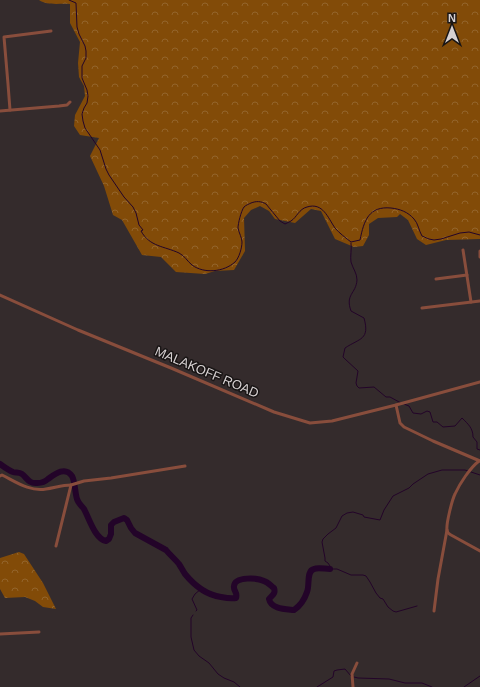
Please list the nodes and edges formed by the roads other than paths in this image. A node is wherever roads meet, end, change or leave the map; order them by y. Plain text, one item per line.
1 (51, 31) dead end
2 (2, 37) edge
3 (70, 102) dead end
4 (10, 110) junction
5 (0, 111) edge
6 (463, 250) dead end
7 (480, 251) edge
8 (480, 257) edge
9 (467, 275) junction
10 (436, 279) dead end
11 (0, 295) edge
12 (480, 301) edge
13 (471, 302) junction
14 (422, 308) dead end
15 (480, 382) edge
16 (397, 405) junction
17 (479, 461) edge
18 (185, 466) dead end
19 (0, 476) edge
20 (71, 485) junction
21 (447, 530) junction
22 (56, 546) dead end
23 (480, 551) edge
24 (434, 611) dead end
25 (39, 632) dead end
26 (0, 634) edge
27 (358, 663) dead end
28 (353, 687) edge

1 - 2 street
2 - 4 street
3 - 4 street
4 - 5 street
6 - 9 street
7 - 8 street
9 - 10 street
9 - 13 street
11 - 16 street, MALAKOFF ROAD
12 - 13 street
13 - 14 street
15 - 16 street, MALAKOFF ROAD
16 - 17 street
17 - 21 street
18 - 20 street
19 - 20 street
20 - 22 street
21 - 23 street
21 - 24 street
25 - 26 street
27 - 28 street

